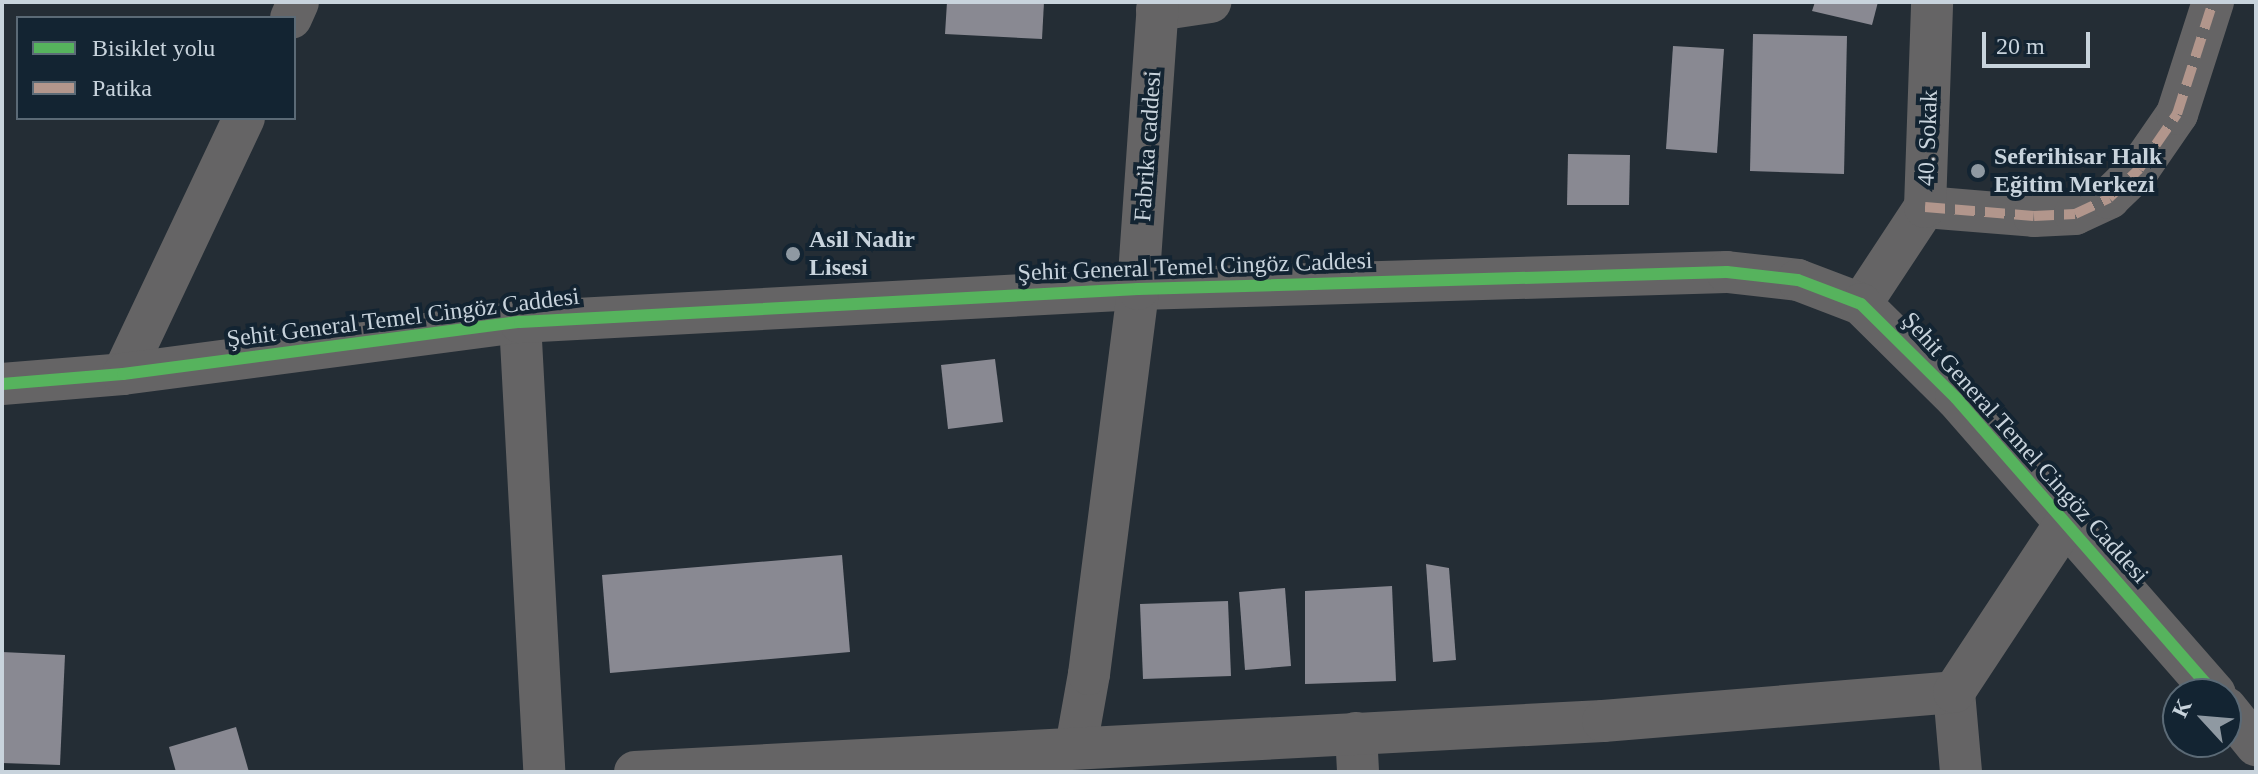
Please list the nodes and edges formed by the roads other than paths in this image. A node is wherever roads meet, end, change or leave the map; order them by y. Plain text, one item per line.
1 (1210, 2) edge
2 (1932, 2) edge
3 (2213, 2) edge
4 (1157, 6) edge
5 (243, 120) edge
6 (1925, 207) junction
7 (1138, 289) junction
8 (1861, 304) junction
9 (520, 322) junction
10 (123, 374) junction
11 (2, 384) edge
12 (2066, 522) junction
13 (2201, 678) edge
14 (1954, 692) junction
15 (2242, 728) edge
16 (2256, 745) edge
17 (1076, 747) junction
18 (1357, 753) edge
19 (1005, 761) edge
20 (544, 772) edge
21 (635, 772) edge
22 (1961, 772) edge

1 - 4 street
2 - 6 street, 40. Sokak
3 - 6 street
4 - 7 street, Fabrika caddesi
5 - 10 street
6 - 8 street, 40. Sokak
7 - 8 street, Şehit General Temel Cingöz Caddesi
7 - 9 street, Şehit General Temel Cingöz Caddesi
7 - 17 street, Fabrika caddesi
8 - 12 street, Şehit General Temel Cingöz Caddesi
9 - 10 street, Şehit General Temel Cingöz Caddesi
9 - 20 street
10 - 11 street, Şehit General Temel Cingöz Caddesi
12 - 13 street, Şehit General Temel Cingöz Caddesi
12 - 14 street
14 - 18 street
14 - 22 street
15 - 16 street
17 - 18 street
17 - 19 street
19 - 21 street

